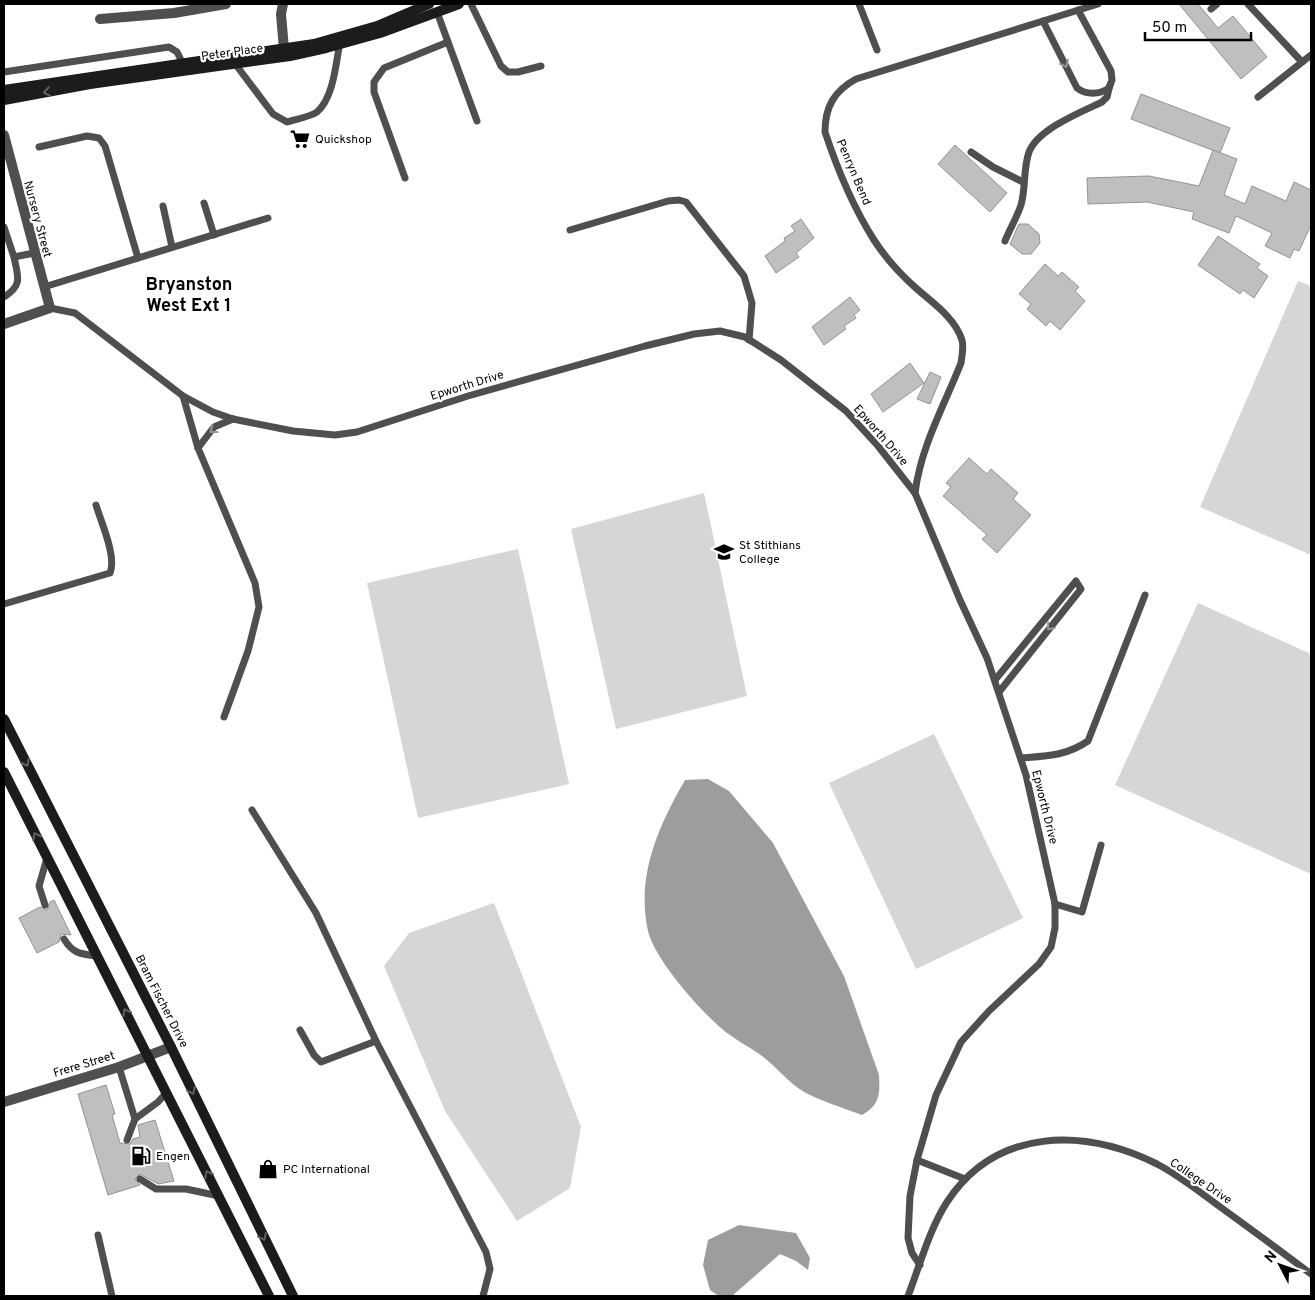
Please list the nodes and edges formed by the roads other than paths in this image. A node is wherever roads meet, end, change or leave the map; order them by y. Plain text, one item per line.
1 (226, 4) edge
2 (283, 4) edge
3 (429, 4) edge
4 (459, 4) edge
5 (471, 4) edge
6 (859, 4) edge
7 (1098, 4) edge
8 (1248, 4) edge
9 (1078, 10) junction
10 (437, 12) junction
11 (100, 20) dead end
12 (1043, 21) junction
13 (341, 40) junction
14 (448, 42) junction
15 (284, 49) junction
16 (877, 50) dead end
17 (1311, 55) edge
18 (232, 60) junction
19 (1302, 62) junction
20 (183, 64) junction
21 (541, 66) dead end
22 (4, 72) edge
23 (1110, 85) junction
24 (4, 90) edge
25 (1258, 97) dead end
26 (4, 100) edge
27 (477, 121) dead end
28 (4, 135) edge
29 (39, 147) dead end
30 (971, 152) dead end
31 (405, 178) dead end
32 (1023, 182) junction
33 (204, 203) dead end
34 (163, 206) dead end
35 (268, 218) dead end
36 (4, 227) edge
37 (570, 230) dead end
38 (214, 235) junction
39 (1005, 241) dead end
40 (172, 247) junction
41 (34, 253) junction
42 (14, 257) junction
43 (138, 258) junction
44 (44, 286) junction
45 (4, 297) edge
46 (50, 308) junction
47 (4, 324) edge
48 (749, 340) junction
49 (183, 396) junction
50 (233, 418) junction
51 (198, 448) junction
52 (915, 493) junction
53 (96, 505) dead end
54 (1145, 595) dead end
55 (4, 604) edge
56 (995, 680) junction
57 (999, 692) junction
58 (224, 717) dead end
59 (4, 719) edge
60 (1021, 758) junction
61 (4, 772) edge
62 (252, 810) dead end
63 (1101, 845) dead end
64 (47, 858) junction
65 (45, 904) dead end
66 (1055, 904) junction
67 (64, 939) dead end
68 (98, 956) junction
69 (300, 1030) dead end
70 (376, 1041) junction
71 (171, 1047) junction
72 (148, 1056) junction
73 (118, 1067) junction
74 (167, 1092) junction
75 (4, 1102) edge
76 (135, 1120) junction
77 (127, 1140) dead end
78 (917, 1160) junction
79 (140, 1179) dead end
80 (966, 1179) junction
81 (220, 1196) junction
82 (98, 1235) dead end
83 (920, 1265) junction
84 (1311, 1274) edge
85 (112, 1296) edge
86 (270, 1296) edge
87 (293, 1296) edge
88 (483, 1296) edge
89 (908, 1296) edge

1 - 11 street
2 - 15 street
3 - 13 main road, Peter Place
4 - 10 main road, Peter Place
5 - 21 lane
6 - 16 lane
7 - 9 lane, Penryn Bend
8 - 19 lane
9 - 12 lane, Penryn Bend
9 - 23 lane
10 - 13 main road, Peter Place
10 - 14 lane
12 -> 23 lane
12 - 52 lane, Penryn Bend
13 - 15 main road, Peter Place
13 - 18 main road, Peter Place
13 - 18 lane
14 - 27 lane
14 - 31 lane
15 - 18 main road, Peter Place
17 - 19 lane
18 - 20 main road, Peter Place
18 -> 26 main road, Peter Place
19 - 25 lane
20 - 22 lane
20 - 24 main road, Peter Place
23 - 32 lane
28 - 41 street, Nursery Street
29 - 43 lane
30 - 32 lane
32 - 39 lane
33 - 38 lane
34 - 40 lane
35 - 38 lane
36 - 42 lane
37 - 48 lane
38 - 40 lane
40 - 43 lane
41 - 42 lane
41 - 44 street, Nursery Street
42 - 45 lane
43 - 44 lane
44 - 46 street, Nursery Street
46 - 47 street
46 - 49 lane, Epworth Drive
48 - 50 lane, Epworth Drive
48 - 52 lane, Epworth Drive
49 - 50 lane, Epworth Drive
49 - 51 lane
50 -> 51 lane
51 - 58 lane
52 - 56 lane, Epworth Drive
53 - 55 lane
54 - 60 lane
56 - 57 lane, Epworth Drive
56 -> 57 lane
57 - 60 lane, Epworth Drive
59 -> 71 main road, Bram Fischer Drive
60 - 66 lane, Epworth Drive
64 -> 61 main road
62 - 70 lane
63 - 66 lane
64 - 65 lane
64 - 68 main road
66 - 78 lane, Epworth Drive
67 - 68 lane
72 -> 68 main road
69 - 70 lane
70 - 88 lane
71 - 72 street, Frere Street
71 -> 87 main road, Bram Fischer Drive
72 - 73 street, Frere Street
72 - 74 main road
73 - 75 street, Frere Street
73 - 76 lane
74 - 76 lane
81 -> 74 main road
76 - 77 lane
78 - 80 lane
78 - 83 lane, Epworth Drive
79 - 81 lane
80 - 83 lane, College Drive
80 - 84 lane, College Drive
81 - 86 main road
82 - 85 lane
83 - 89 lane, College Drive

